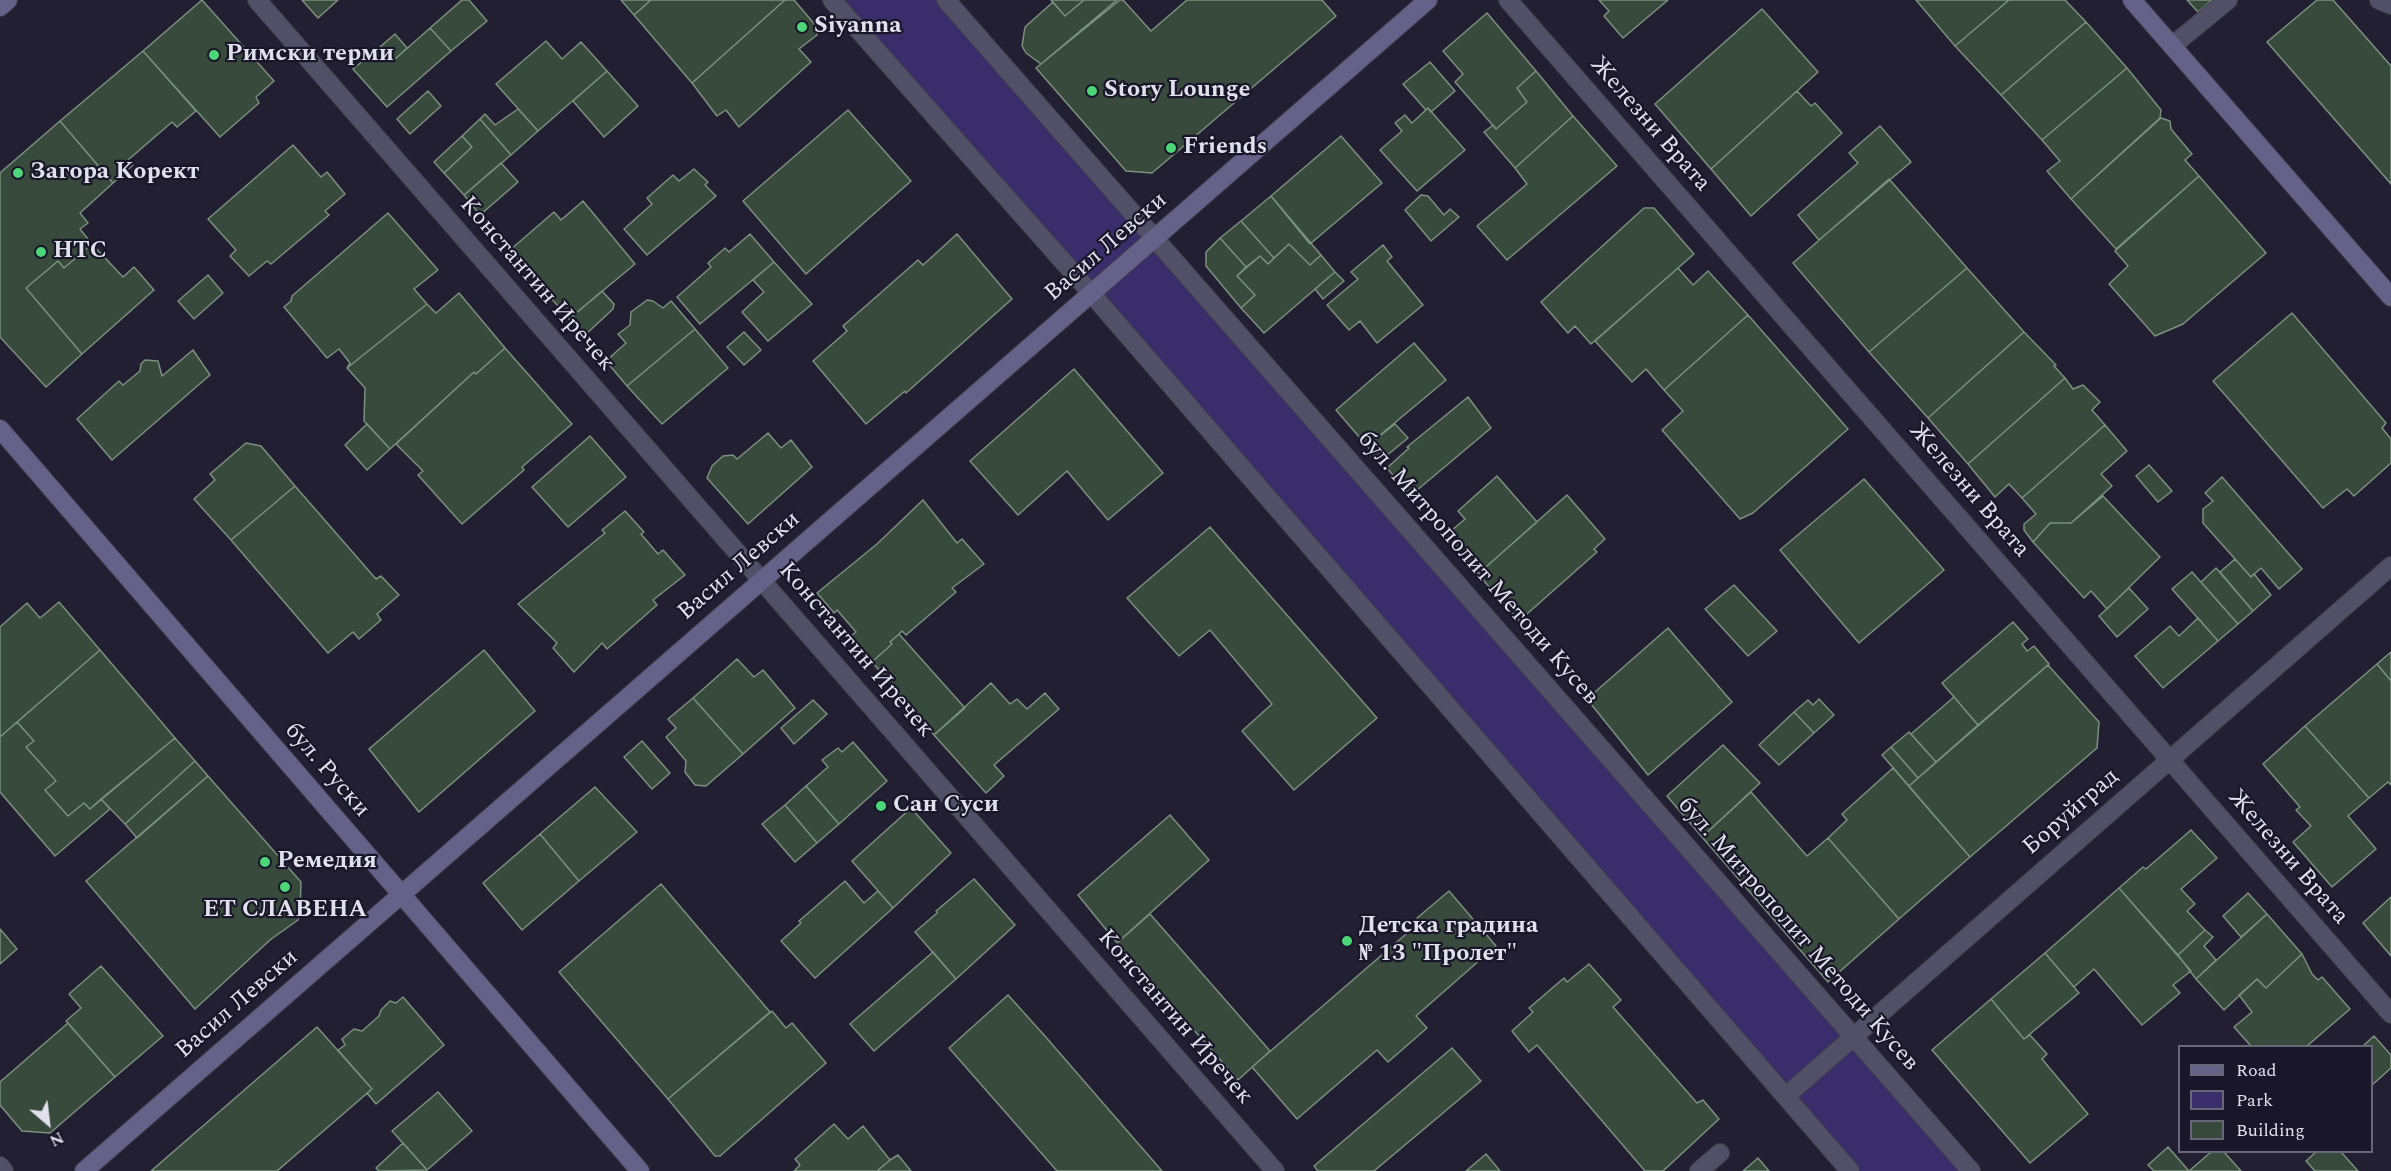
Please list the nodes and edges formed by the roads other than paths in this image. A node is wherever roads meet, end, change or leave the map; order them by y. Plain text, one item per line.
1 (8, 0) edge
2 (257, 0) edge
3 (832, 0) edge
4 (946, 0) edge
5 (1428, 0) edge
6 (1508, 0) edge
7 (2132, 0) edge
8 (2228, 0) edge
9 (2379, 0) edge
10 (2391, 5) edge
11 (0, 7) edge
12 (2172, 46) junction
13 (1155, 238) junction
14 (1091, 293) junction
15 (2391, 297) edge
16 (0, 429) edge
17 (2391, 566) edge
18 (762, 581) junction
19 (2170, 760) junction
20 (401, 894) junction
21 (2391, 1014) edge
22 (1854, 1036) junction
23 (1786, 1096) junction
24 (1720, 1153) dead end
25 (0, 1166) edge
26 (4, 1171) edge
27 (84, 1171) edge
28 (640, 1171) edge
29 (1275, 1171) edge
30 (1699, 1171) edge
31 (1850, 1171) edge
32 (1971, 1171) edge

1 - 11 street
2 - 18 street, Константин Иречек
3 - 14 street
4 - 13 street, бул. Митрополит Методи Кусев
5 - 13 street, Васил Левски
6 - 19 street, Железни Врата
7 - 12 street
8 - 12 street
9 - 10 street
12 - 15 street
13 - 14 street, Васил Левски
13 - 22 street, бул. Митрополит Методи Кусев
14 - 18 street, Васил Левски
14 - 23 street
16 - 20 street, бул. Руски
17 - 19 street, Боруйград
18 - 20 street, Васил Левски
18 - 29 street, Константин Иречек
19 - 21 street, Железни Врата
19 - 22 street, Боруйград
20 - 27 street, Васил Левски
20 - 28 street, бул. Руски
22 - 23 street, Боруйград
22 - 32 street, бул. Митрополит Методи Кусев
23 - 31 street
24 - 30 street
25 - 26 street

